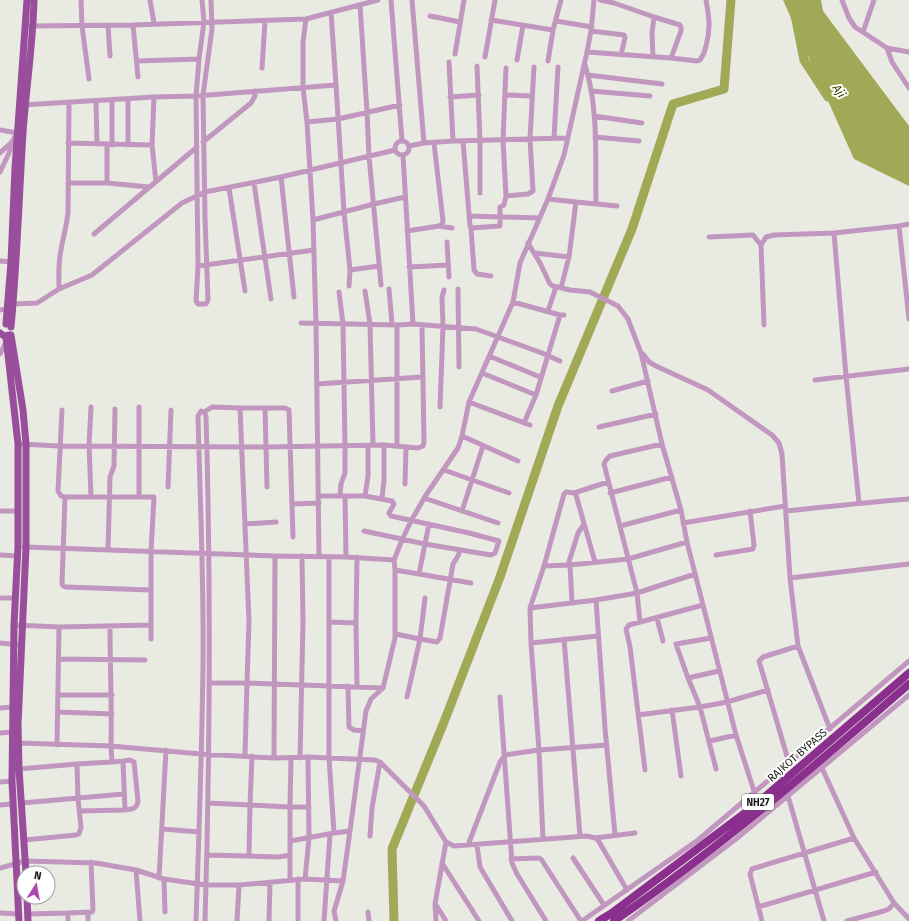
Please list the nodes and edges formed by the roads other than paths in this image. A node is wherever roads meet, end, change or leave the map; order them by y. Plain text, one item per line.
1 (27, 0) edge
2 (34, 0) edge
3 (82, 0) edge
4 (150, 0) edge
5 (202, 0) edge
6 (211, 0) edge
7 (378, 0) edge
8 (391, 0) edge
9 (412, 0) edge
10 (464, 0) edge
11 (495, 0) edge
12 (561, 0) edge
13 (594, 0) edge
14 (600, 0) edge
15 (706, 0) edge
16 (842, 0) edge
17 (874, 0) edge
18 (360, 5) junction
19 (331, 12) junction
20 (430, 16) dead end
21 (306, 18) junction
22 (654, 18) junction
23 (491, 20) junction
24 (212, 21) junction
25 (265, 21) junction
26 (556, 21) junction
27 (204, 22) junction
28 (460, 22) junction
29 (154, 23) junction
30 (108, 25) junction
31 (132, 25) junction
32 (523, 25) junction
33 (25, 26) junction
34 (82, 26) junction
35 (34, 27) junction
36 (591, 29) junction
37 (554, 30) junction
38 (863, 32) junction
39 (887, 48) junction
40 (587, 52) junction
41 (909, 52) edge
42 (455, 54) dead end
43 (621, 55) junction
44 (110, 56) dead end
45 (485, 57) dead end
46 (653, 57) junction
47 (671, 58) junction
48 (198, 59) junction
49 (517, 60) dead end
50 (137, 61) junction
51 (548, 61) dead end
52 (449, 62) dead end
53 (585, 64) junction
54 (477, 66) dead end
55 (534, 67) dead end
56 (558, 67) dead end
57 (262, 68) dead end
58 (506, 68) dead end
59 (588, 75) junction
60 (138, 77) dead end
61 (89, 79) dead end
62 (662, 84) dead end
63 (336, 85) junction
64 (303, 87) junction
65 (909, 88) edge
66 (255, 91) junction
67 (591, 91) junction
68 (203, 95) junction
69 (479, 95) junction
70 (505, 95) junction
71 (196, 96) junction
72 (531, 96) junction
73 (650, 96) dead end
74 (154, 97) junction
75 (450, 97) junction
76 (128, 99) junction
77 (112, 100) junction
78 (96, 101) junction
79 (70, 103) junction
80 (23, 105) junction
81 (400, 105) junction
82 (367, 112) junction
83 (594, 116) junction
84 (338, 119) junction
85 (308, 122) junction
86 (642, 123) dead end
87 (0, 130) edge
88 (17, 133) junction
89 (595, 137) junction
90 (554, 138) junction
91 (568, 138) junction
92 (530, 139) junction
93 (480, 140) junction
94 (503, 140) junction
95 (204, 141) junction
96 (402, 141) junction
97 (453, 141) junction
98 (463, 141) junction
99 (639, 141) dead end
100 (12, 142) junction
101 (68, 143) junction
102 (424, 143) junction
103 (434, 143) junction
104 (97, 144) junction
105 (109, 144) junction
106 (128, 145) junction
107 (152, 145) junction
108 (409, 146) junction
109 (196, 147) junction
110 (395, 150) junction
111 (0, 153) edge
112 (403, 155) junction
113 (369, 156) junction
114 (342, 162) junction
115 (310, 170) junction
116 (0, 172) edge
117 (281, 177) junction
118 (156, 182) junction
119 (68, 183) junction
120 (107, 183) junction
121 (254, 183) junction
122 (149, 187) junction
123 (229, 188) junction
124 (205, 192) junction
125 (480, 193) dead end
126 (197, 195) junction
127 (506, 196) junction
128 (405, 197) junction
129 (548, 199) junction
130 (576, 202) junction
131 (374, 204) junction
132 (596, 204) junction
133 (617, 206) dead end
134 (344, 212) junction
135 (469, 216) junction
136 (500, 218) junction
137 (540, 218) junction
138 (313, 220) junction
139 (909, 224) edge
140 (439, 226) junction
141 (899, 226) junction
142 (452, 228) dead end
143 (471, 228) junction
144 (407, 231) junction
145 (834, 233) junction
146 (94, 234) dead end
147 (709, 237) dead end
148 (447, 242) dead end
149 (528, 243) junction
150 (761, 245) junction
151 (314, 250) junction
152 (290, 253) junction
153 (535, 253) junction
154 (266, 256) junction
155 (569, 257) junction
156 (239, 260) junction
157 (0, 261) edge
158 (14, 262) junction
159 (207, 264) junction
160 (448, 265) junction
161 (198, 266) junction
162 (379, 266) junction
163 (409, 267) junction
164 (350, 270) junction
165 (491, 276) dead end
166 (449, 277) dead end
167 (381, 285) dead end
168 (349, 286) dead end
169 (558, 287) junction
170 (59, 289) junction
171 (389, 289) dead end
172 (458, 289) dead end
173 (444, 290) dead end
174 (365, 291) dead end
175 (244, 292) dead end
176 (339, 292) dead end
177 (294, 297) dead end
178 (271, 298) dead end
179 (513, 302) junction
180 (7, 308) edge
181 (548, 311) junction
182 (909, 319) edge
183 (301, 323) dead end
184 (316, 324) junction
185 (343, 324) junction
186 (370, 324) junction
187 (413, 324) junction
188 (9, 325) junction
189 (395, 325) junction
190 (422, 325) junction
191 (764, 325) dead end
192 (443, 326) junction
193 (459, 327) junction
194 (0, 328) edge
195 (6, 336) edge
196 (497, 338) junction
197 (641, 353) junction
198 (0, 354) edge
199 (489, 356) junction
200 (548, 356) junction
201 (560, 361) dead end
202 (458, 367) dead end
203 (909, 369) edge
204 (482, 373) junction
205 (846, 376) junction
206 (422, 377) junction
207 (540, 377) junction
208 (397, 378) junction
209 (371, 380) junction
210 (815, 380) dead end
211 (648, 381) junction
212 (344, 383) junction
213 (317, 384) junction
214 (612, 391) dead end
215 (536, 395) junction
216 (469, 402) junction
217 (91, 407) dead end
218 (139, 407) dead end
219 (440, 407) dead end
220 (240, 408) junction
221 (265, 408) junction
222 (115, 409) dead end
223 (62, 410) dead end
224 (171, 410) dead end
225 (204, 412) junction
226 (656, 414) junction
227 (524, 423) junction
228 (530, 425) dead end
229 (599, 427) dead end
230 (462, 436) junction
231 (18, 444) junction
232 (26, 444) junction
233 (662, 444) junction
234 (89, 445) junction
235 (371, 445) junction
236 (384, 445) junction
237 (60, 446) junction
238 (115, 446) junction
239 (140, 446) junction
240 (169, 446) junction
241 (199, 446) junction
242 (207, 446) junction
243 (290, 446) junction
244 (318, 446) junction
245 (345, 446) junction
246 (397, 446) junction
247 (483, 446) junction
248 (241, 447) junction
249 (265, 447) junction
250 (406, 447) junction
251 (518, 461) dead end
252 (444, 470) junction
253 (672, 477) junction
254 (472, 481) junction
255 (608, 482) junction
256 (405, 484) dead end
257 (168, 487) dead end
258 (267, 487) dead end
259 (509, 493) dead end
260 (574, 493) junction
261 (610, 493) junction
262 (319, 496) junction
263 (342, 496) junction
264 (365, 496) junction
265 (65, 497) junction
266 (91, 497) junction
267 (110, 498) junction
268 (139, 498) junction
269 (382, 498) junction
270 (424, 498) junction
271 (909, 499) edge
272 (319, 503) junction
273 (859, 503) junction
274 (292, 504) junction
275 (785, 509) junction
276 (681, 510) junction
277 (0, 511) edge
278 (18, 511) junction
279 (462, 511) junction
280 (750, 511) junction
281 (411, 521) junction
282 (276, 522) dead end
283 (498, 523) dead end
284 (683, 523) junction
285 (245, 524) junction
286 (429, 524) junction
287 (584, 524) junction
288 (620, 526) junction
289 (364, 531) dead end
290 (292, 537) dead end
291 (402, 540) junction
292 (688, 542) junction
293 (426, 544) junction
294 (18, 546) junction
295 (26, 547) junction
296 (64, 549) junction
297 (108, 550) junction
298 (460, 550) junction
299 (151, 552) junction
300 (202, 553) junction
301 (209, 554) junction
302 (246, 554) junction
303 (0, 555) edge
304 (716, 555) dead end
305 (17, 556) junction
306 (275, 556) junction
307 (302, 556) junction
308 (319, 556) junction
309 (329, 557) junction
310 (346, 557) junction
311 (357, 557) junction
312 (628, 559) junction
313 (394, 560) junction
314 (595, 562) junction
315 (909, 564) edge
316 (569, 565) junction
317 (544, 566) junction
318 (395, 570) junction
319 (419, 574) junction
320 (695, 574) junction
321 (790, 578) junction
322 (450, 579) junction
323 (471, 583) dead end
324 (151, 590) junction
325 (636, 593) junction
326 (0, 598) edge
327 (15, 598) junction
328 (425, 598) dead end
329 (596, 600) junction
330 (572, 602) junction
331 (703, 606) junction
332 (530, 608) junction
333 (657, 618) junction
334 (330, 622) junction
335 (640, 622) junction
336 (356, 623) junction
337 (14, 625) junction
338 (151, 625) junction
339 (23, 626) junction
340 (110, 626) junction
341 (59, 627) junction
342 (396, 634) junction
343 (598, 636) junction
344 (711, 638) junction
345 (151, 639) dead end
346 (420, 639) junction
347 (564, 639) junction
348 (663, 641) dead end
349 (531, 643) junction
350 (0, 644) edge
351 (14, 644) junction
352 (22, 644) junction
353 (798, 646) junction
354 (59, 659) junction
355 (145, 660) dead end
356 (110, 661) junction
357 (909, 661) edge
358 (719, 671) junction
359 (909, 673) edge
360 (688, 678) junction
361 (209, 683) junction
362 (247, 683) junction
363 (274, 684) junction
364 (301, 684) junction
365 (909, 684) edge
366 (329, 685) junction
367 (348, 686) junction
368 (358, 686) junction
369 (383, 688) junction
370 (768, 690) junction
371 (909, 694) edge
372 (58, 695) junction
373 (112, 695) junction
374 (407, 697) dead end
375 (500, 697) dead end
376 (727, 702) junction
377 (13, 707) junction
378 (700, 707) junction
379 (0, 708) edge
380 (672, 710) junction
381 (58, 712) junction
382 (112, 714) junction
383 (638, 715) junction
384 (830, 728) junction
385 (363, 731) junction
386 (12, 732) junction
387 (0, 733) edge
388 (736, 735) junction
389 (710, 741) junction
390 (18, 743) junction
391 (58, 744) junction
392 (607, 745) junction
393 (111, 746) junction
394 (573, 748) junction
395 (166, 750) junction
396 (539, 750) junction
397 (201, 754) junction
398 (209, 754) junction
399 (245, 755) junction
400 (505, 755) junction
401 (252, 756) junction
402 (308, 757) junction
403 (274, 758) junction
404 (291, 758) junction
405 (300, 758) junction
406 (328, 758) junction
407 (359, 759) junction
408 (122, 761) junction
409 (112, 762) junction
410 (380, 762) junction
411 (790, 763) junction
412 (77, 764) junction
413 (822, 768) junction
414 (18, 769) junction
415 (716, 769) dead end
416 (645, 770) dead end
417 (681, 776) dead end
418 (12, 781) junction
419 (0, 782) edge
420 (754, 791) junction
421 (124, 794) junction
422 (788, 796) junction
423 (78, 799) junction
424 (208, 803) junction
425 (12, 804) junction
426 (22, 804) junction
427 (0, 805) edge
428 (250, 805) junction
429 (290, 807) junction
430 (309, 807) junction
431 (125, 810) junction
432 (79, 811) junction
433 (163, 829) junction
434 (350, 831) junction
435 (199, 832) junction
436 (332, 833) junction
437 (635, 833) dead end
438 (615, 835) junction
439 (370, 836) dead end
440 (580, 836) junction
441 (309, 838) junction
442 (595, 838) junction
443 (854, 838) junction
444 (544, 839) junction
445 (24, 840) junction
446 (290, 841) junction
447 (511, 841) junction
448 (446, 842) junction
449 (468, 845) junction
450 (477, 845) junction
451 (805, 853) junction
452 (207, 855) junction
453 (290, 855) junction
454 (249, 856) junction
455 (573, 858) dead end
456 (512, 859) junction
457 (25, 861) junction
458 (91, 862) junction
459 (442, 862) junction
460 (16, 863) junction
461 (25, 865) edge
462 (0, 868) edge
463 (136, 870) junction
464 (876, 872) junction
465 (162, 879) junction
466 (305, 879) junction
467 (326, 879) junction
468 (290, 880) junction
469 (298, 880) junction
470 (343, 881) junction
471 (270, 882) junction
472 (197, 884) junction
473 (239, 884) junction
474 (206, 885) junction
475 (627, 890) junction
476 (815, 890) junction
477 (894, 903) junction
478 (435, 904) junction
479 (27, 905) edge
480 (604, 906) junction
481 (758, 907) junction
482 (88, 912) junction
483 (165, 912) dead end
484 (368, 912) dead end
485 (0, 913) edge
486 (68, 913) junction
487 (19, 917) edge
488 (28, 918) edge
489 (909, 919) edge
490 (68, 921) edge
491 (88, 921) edge
492 (140, 921) edge
493 (196, 921) edge
494 (205, 921) edge
495 (237, 921) edge
496 (269, 921) edge
497 (298, 921) edge
498 (324, 921) edge
499 (336, 921) edge
500 (369, 921) edge
501 (436, 921) edge
502 (446, 921) edge
503 (479, 921) edge
504 (512, 921) edge
505 (546, 921) edge
506 (582, 921) edge
507 (599, 921) edge
508 (614, 921) edge
509 (628, 921) edge
510 (762, 921) edge
511 (824, 921) edge
512 (847, 921) edge

1 - 33 main road
2 - 35 main road
3 - 34 street
4 - 29 street
5 - 27 street
6 - 24 street
7 - 18 street
8 - 81 street
9 - 102 street
10 - 28 street
11 - 23 street
12 - 26 street
13 - 36 street
14 - 22 street
15 - 47 street
16 - 38 street
17 - 38 street
18 - 19 street
18 - 82 street
19 - 21 street
19 - 63 street
20 - 28 street
21 - 25 street
21 - 64 street
22 - 46 street
22 - 47 street
23 - 32 street
23 - 45 street
24 - 25 street
24 - 27 street
24 - 68 street
25 - 57 street
26 - 36 street
26 - 37 street
27 - 29 street
27 - 48 street
28 - 42 street
29 - 31 street
30 - 31 street
30 - 34 street
30 - 44 street
31 - 50 street
32 - 37 street
32 - 49 street
33 - 35 street
33 - 80 main road
34 - 35 street
34 - 61 street
35 - 80 main road
36 - 40 street
36 - 43 street
37 - 51 street
38 - 39 street
39 - 41 street
39 - 65 street
40 - 43 street
40 - 53 street
43 - 46 street
46 - 47 street
48 - 50 street
48 - 71 street
50 - 60 street
52 - 75 street
53 - 59 street
53 - 91 street
54 - 69 street
55 - 72 street
56 - 90 street
58 - 70 street
59 - 62 street
59 - 67 street
63 - 64 street
63 - 84 street
64 - 66 street
64 - 85 street
66 - 68 street
66 - 95 street
67 - 73 street
67 - 83 street
68 - 71 street
68 - 95 street
69 - 75 street
69 - 93 street
70 - 72 street
70 - 94 street
71 - 74 street
71 - 109 street
72 - 92 street
74 - 76 street
74 - 107 street
75 - 97 street
76 - 77 street
76 - 106 street
77 - 78 street
77 - 105 street
78 - 79 street
78 - 104 street
79 - 80 street
79 - 101 street
80 - 88 main road
80 - 158 main road
81 - 82 street
81 - 96 street
82 - 84 street
82 - 113 street
83 - 86 street
83 - 89 street
84 - 85 street
84 - 114 street
85 - 115 street
87 - 88 street
88 - 100 street
88 - 158 main road
89 - 99 street
89 - 132 street
90 - 91 street
90 - 92 street
91 - 129 street
92 - 94 street
92 - 127 street
93 - 94 street
93 - 98 street
93 - 125 street
94 - 127 street
95 - 109 street
95 - 124 street
96 - 108 street
96 - 110 street
97 - 98 street
97 - 103 street
98 - 135 street
100 - 111 street
100 - 116 street
101 - 104 street
101 - 119 street
102 - 103 street
102 - 108 street
103 - 140 street
104 - 105 street
105 - 106 street
105 - 120 street
106 - 107 street
107 - 118 street
108 - 112 street
109 - 118 street
109 - 126 street
110 - 112 street
110 - 113 street
112 - 128 street
113 - 114 street
113 - 131 street
114 - 115 street
114 - 134 street
115 - 117 street
115 - 138 street
117 - 121 street
117 - 152 street
118 - 122 street
119 - 120 street
119 - 170 street
120 - 122 street
121 - 123 street
121 - 154 street
122 - 146 street
123 - 124 street
123 - 156 street
124 - 126 street
124 - 159 street
126 - 161 street
126 - 170 street
127 - 136 street
128 - 131 street
128 - 144 street
129 - 130 street
129 - 137 street
130 - 132 street
130 - 155 street
131 - 134 street
131 - 162 street
132 - 133 street
134 - 138 street
134 - 164 street
135 - 136 street
135 - 143 street
136 - 137 street
136 - 143 street
137 - 149 street
138 - 151 street
139 - 141 street
140 - 142 street
140 - 144 street
141 - 145 street
141 - 182 street
143 - 165 street
144 - 163 street
145 - 150 street
145 - 205 street
147 - 150 street
148 - 160 street
149 - 153 street
149 - 179 street
150 - 191 street
151 - 152 street
151 - 184 street
152 - 154 street
152 - 177 street
153 - 155 street
153 - 169 street
154 - 156 street
154 - 178 street
155 - 169 street
156 - 159 street
156 - 175 street
157 - 158 street
158 - 180 main road
159 - 161 street
159 - 161 street
160 - 163 street
160 - 166 street
162 - 164 street
162 - 167 street
163 - 187 street
164 - 168 street
169 - 181 street
169 - 197 street
170 - 180 street
171 - 189 street
172 - 193 street
173 - 192 street
174 - 186 street
176 - 185 street
179 - 181 street
179 - 196 street
180 - 188 main road
181 - 200 street
183 - 184 street
184 - 185 street
184 - 213 street
185 - 186 street
185 - 212 street
186 - 189 street
186 - 209 street
187 - 189 street
187 - 190 street
188 - 194 main road
188 - 195 main road
189 - 208 street
190 - 192 street
190 - 206 street
192 - 193 street
192 - 219 street
193 - 196 street
193 - 202 street
195 - 198 street
195 - 231 main road
195 - 232 main road
196 - 199 street
196 - 200 street
197 - 211 street
197 - 275 street
199 - 204 street
199 - 207 street
200 - 201 street
200 - 207 street
203 - 205 street
204 - 215 street
204 - 216 street
205 - 210 street
205 - 273 street
206 - 208 street
206 - 250 street
207 - 215 street
208 - 209 street
208 - 246 street
209 - 212 street
209 - 235 street
211 - 214 street
211 - 226 street
212 - 213 street
212 - 245 street
213 - 244 street
215 - 227 street
216 - 227 street
216 - 230 street
217 - 234 street
218 - 239 street
220 - 221 street
220 - 225 street
220 - 248 street
221 - 243 street
221 - 249 street
222 - 238 street
223 - 237 street
224 - 240 street
225 - 241 street
225 - 242 street
226 - 229 street
226 - 233 street
227 - 228 street
230 - 247 street
230 - 252 street
231 - 232 street
231 - 278 main road
232 - 237 street
232 - 295 main road
233 - 253 street
233 - 255 street
234 - 237 street
234 - 238 street
234 - 266 street
235 - 236 street
235 - 245 street
235 - 264 street
236 - 246 street
236 - 269 street
237 - 265 street
238 - 239 street
238 - 267 street
239 - 240 street
239 - 268 street
240 - 241 street
240 - 257 street
241 - 242 street
241 - 300 street
242 - 248 street
242 - 301 street
243 - 244 street
243 - 249 street
243 - 274 street
244 - 245 street
244 - 262 street
245 - 263 street
246 - 250 street
247 - 251 street
247 - 254 street
248 - 249 street
248 - 285 street
249 - 258 street
250 - 256 street
252 - 254 street
252 - 270 street
253 - 261 street
253 - 276 street
254 - 259 street
254 - 279 street
255 - 260 street
255 - 261 street
260 - 287 street
260 - 317 street
261 - 288 street
262 - 263 street
262 - 272 street
263 - 264 street
263 - 310 street
264 - 269 street
265 - 266 street
265 - 296 street
266 - 267 street
267 - 268 street
267 - 297 street
268 - 299 street
269 - 281 street
270 - 279 street
270 - 281 street
271 - 273 street
272 - 274 street
272 - 308 street
273 - 275 street
274 - 290 street
275 - 280 street
275 - 321 street
276 - 284 street
276 - 288 street
277 - 278 street
278 - 294 main road
279 - 283 street
280 - 284 street
280 - 304 street
281 - 286 street
281 - 291 street
282 - 285 street
284 - 292 street
285 - 302 street
286 - 293 street
286 - 298 street
287 - 314 street
287 - 316 street
288 - 312 street
289 - 291 street
291 - 293 street
291 - 313 street
292 - 312 street
292 - 320 street
293 - 298 street
293 - 319 street
294 - 295 street
294 - 305 main road
295 - 296 street
295 - 339 main road
296 - 297 street
296 - 324 street
297 - 299 street
298 - 322 street
299 - 300 street
299 - 324 street
300 - 301 street
300 - 397 street
301 - 302 street
301 - 361 street
302 - 306 street
302 - 362 street
303 - 305 street
305 - 327 main road
306 - 307 street
306 - 363 street
307 - 308 street
307 - 364 street
308 - 309 street
309 - 310 street
309 - 334 street
310 - 311 street
311 - 313 street
311 - 336 street
312 - 314 street
312 - 325 street
313 - 318 street
314 - 316 street
315 - 321 street
316 - 317 street
316 - 330 street
317 - 332 street
318 - 319 street
318 - 342 street
319 - 322 street
320 - 325 street
320 - 331 street
321 - 353 street
322 - 323 street
322 - 346 street
324 - 338 street
325 - 329 street
325 - 335 street
326 - 327 street
327 - 337 main road
328 - 346 street
329 - 330 street
329 - 343 street
330 - 332 street
331 - 333 street
331 - 344 street
332 - 349 street
333 - 335 street
333 - 348 street
334 - 336 street
334 - 366 street
335 - 383 street
336 - 368 street
337 - 339 street
337 - 351 main road
338 - 340 street
338 - 345 street
339 - 341 street
339 - 352 main road
340 - 341 street
340 - 356 street
341 - 354 street
342 - 346 street
342 - 369 street
343 - 347 street
343 - 392 street
344 - 358 street
344 - 360 street
346 - 374 street
347 - 349 street
347 - 394 street
349 - 396 street
350 - 351 street
351 - 352 street
351 - 377 main road
352 - 390 main road
353 - 370 street
353 - 384 street
354 - 356 street
354 - 372 street
355 - 356 street
356 - 373 street
357 - 384 street
358 - 360 street
358 - 376 street
359 - 507 highway, RAJKOT BYPASS / NH27
360 - 378 street
361 - 362 street
361 - 398 street
362 - 363 street
362 - 399 street
363 - 364 street
363 - 403 street
364 - 366 street
364 - 405 street
365 - 508 highway, RAJKOT BYPASS / NH27
366 - 367 street
366 - 406 street
367 - 368 street
367 - 385 street
368 - 369 street
369 - 385 street
370 - 376 street
370 - 411 street
371 - 413 street
372 - 373 street
372 - 381 street
373 - 382 street
375 - 400 street
376 - 378 street
376 - 388 street
377 - 379 street
377 - 386 main road
378 - 380 street
378 - 389 street
380 - 383 street
380 - 417 street
381 - 382 street
381 - 391 street
382 - 393 street
383 - 416 street
384 - 411 street
385 - 407 street
386 - 387 street
386 - 418 main road
388 - 389 street
388 - 420 street
389 - 415 street
390 - 391 street
390 - 414 main road
391 - 393 street
392 - 394 street
392 - 438 street
393 - 395 street
393 - 409 street
394 - 396 street
394 - 440 street
395 - 397 street
395 - 433 street
396 - 400 street
396 - 444 street
397 - 398 street
397 - 435 street
398 - 399 street
398 - 424 street
399 - 401 street
400 - 447 street
400 - 449 street
401 - 403 street
401 - 428 street
402 - 405 street
402 - 406 street
402 - 430 street
403 - 404 street
404 - 405 street
404 - 429 street
406 - 407 street
406 - 436 street
407 - 410 street
407 - 434 street
408 - 409 street
408 - 421 street
408 - 431 street
409 - 412 street
410 - 439 street
410 - 448 street
411 - 420 street
412 - 414 street
412 - 423 street
413 - 422 street
413 - 443 street
414 - 426 main road
418 - 419 street
418 - 425 main road
420 - 475 street
421 - 423 street
421 - 431 street
422 - 451 street
422 - 509 street
423 - 426 street
423 - 432 street
424 - 428 street
424 - 452 street
425 - 427 street
425 - 460 main road
426 - 445 main road
428 - 429 street
428 - 454 street
429 - 430 street
429 - 446 street
430 - 441 street
431 - 432 street
432 - 445 street
433 - 435 street
433 - 465 street
434 - 436 street
434 - 470 street
435 - 472 street
436 - 441 street
436 - 467 street
437 - 438 street
438 - 442 street
440 - 442 street
440 - 444 street
441 - 446 street
441 - 466 street
442 - 475 street
443 - 451 street
443 - 464 street
444 - 447 street
445 - 457 main road
446 - 453 street
447 - 450 street
447 - 456 street
448 - 449 street
448 - 459 street
449 - 450 street
450 - 504 street
451 - 476 street
451 - 481 street
452 - 454 street
452 - 474 street
453 - 454 street
453 - 468 street
455 - 480 street
456 - 505 street
456 - 506 street
457 - 458 street
457 - 460 street
457 - 461 main road
458 - 463 street
458 - 482 street
459 - 478 street
459 - 503 street
460 - 462 street
460 - 487 main road
463 - 465 street
463 - 492 street
464 - 476 street
464 - 477 street
465 - 472 street
465 - 483 street
466 - 467 street
466 - 469 street
467 - 470 street
467 - 498 street
468 - 469 street
468 - 471 street
469 - 497 street
470 - 499 street
471 - 473 street
471 - 496 street
472 - 474 street
472 - 493 street
473 - 474 street
473 - 495 street
474 - 494 street
475 - 480 street
476 - 481 street
476 - 511 street
477 - 489 street
477 - 512 street
478 - 501 street
478 - 502 street
479 - 488 main road
480 - 506 street
481 - 510 street
482 - 486 street
482 - 491 street
484 - 500 street
485 - 487 street
486 - 488 street
486 - 490 street

